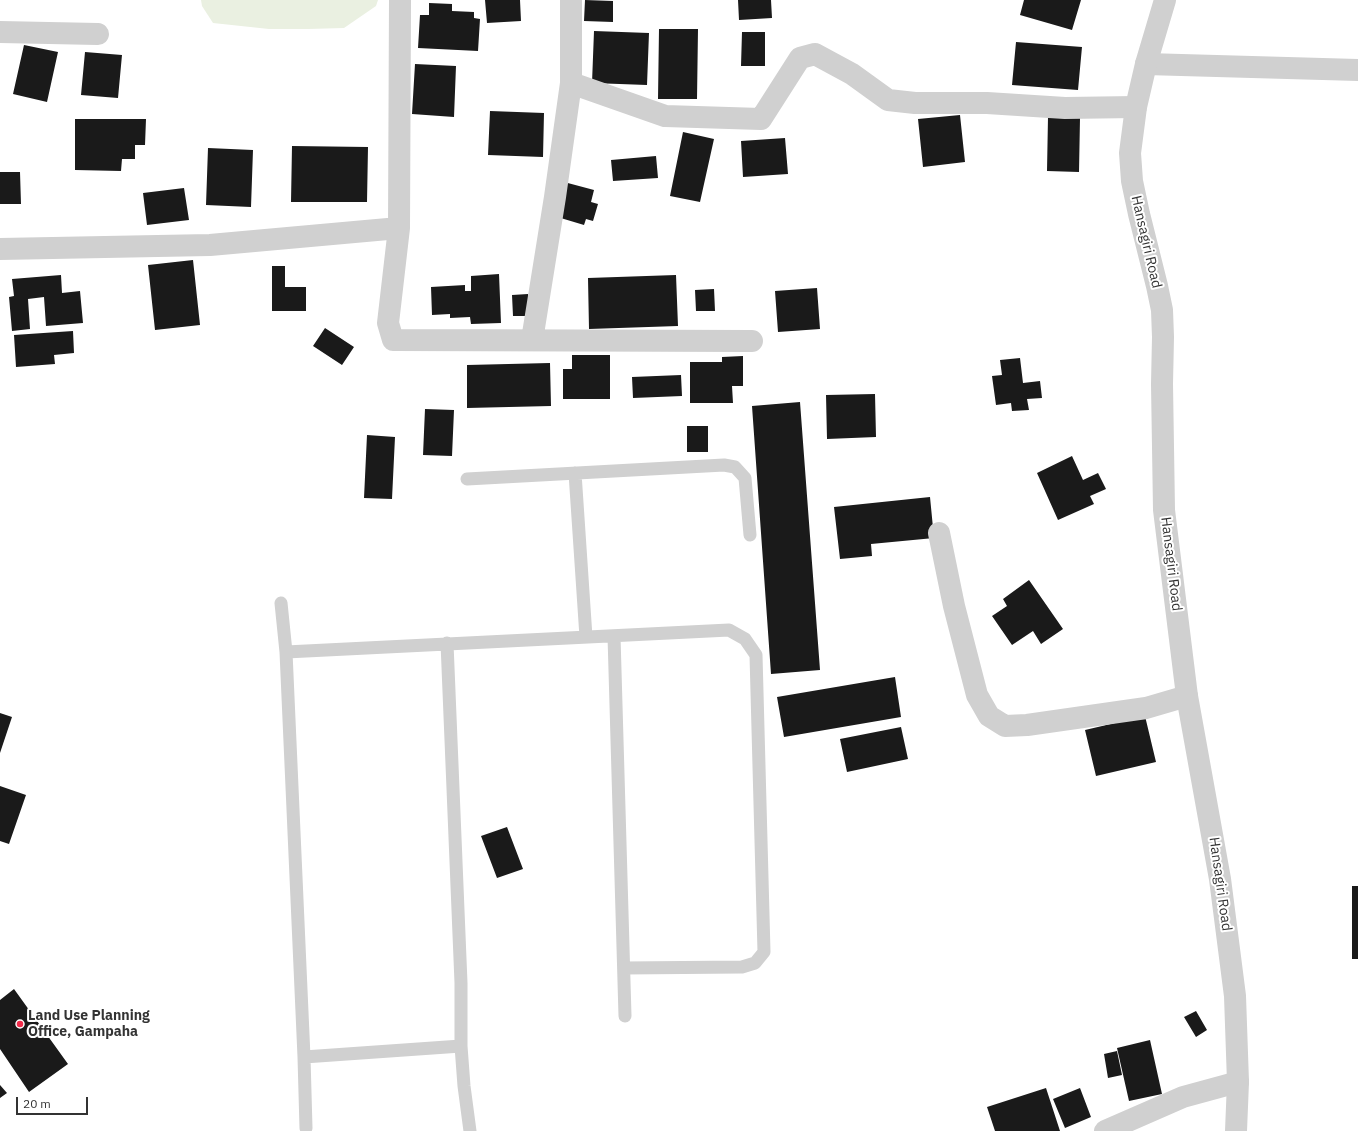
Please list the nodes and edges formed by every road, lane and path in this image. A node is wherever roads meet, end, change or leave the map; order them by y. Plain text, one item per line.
1 (400, 0) edge
2 (571, 0) edge
3 (1165, 0) edge
4 (0, 32) edge
5 (98, 34) dead end
6 (1146, 64) junction
7 (1358, 70) edge
8 (571, 83) junction
9 (1136, 107) junction
10 (399, 228) junction
11 (0, 249) edge
12 (532, 340) junction
13 (752, 341) dead end
14 (575, 473) junction
15 (467, 479) dead end
16 (939, 533) dead end
17 (750, 535) dead end
18 (282, 603) dead end
19 (614, 636) junction
20 (586, 637) junction
21 (447, 644) junction
22 (286, 652) junction
23 (1187, 696) junction
24 (624, 968) junction
25 (626, 1016) dead end
26 (461, 1046) junction
27 (304, 1057) junction
28 (1238, 1082) junction
29 (306, 1128) dead end
30 (470, 1131) edge
31 (1104, 1131) edge
32 (1236, 1131) edge

1 - 10 street
2 - 8 street
3 - 6 street, Hansagiri Road
4 - 5 street
6 - 7 street
6 - 9 street, Hansagiri Road
8 - 9 street
8 - 12 street
9 - 23 street, Hansagiri Road
10 - 11 street
10 - 12 street
12 - 13 street
14 - 15 lane
14 - 17 lane
14 - 20 lane
16 - 23 street
18 - 22 lane
19 - 20 lane
19 - 24 lane
19 - 24 lane
20 - 21 lane
21 - 22 lane
21 - 26 lane
22 - 27 lane
23 - 28 street, Hansagiri Road
24 - 25 lane
26 - 27 lane
26 - 30 lane
27 - 29 lane
28 - 31 street
28 - 32 street, Hansagiri Road

